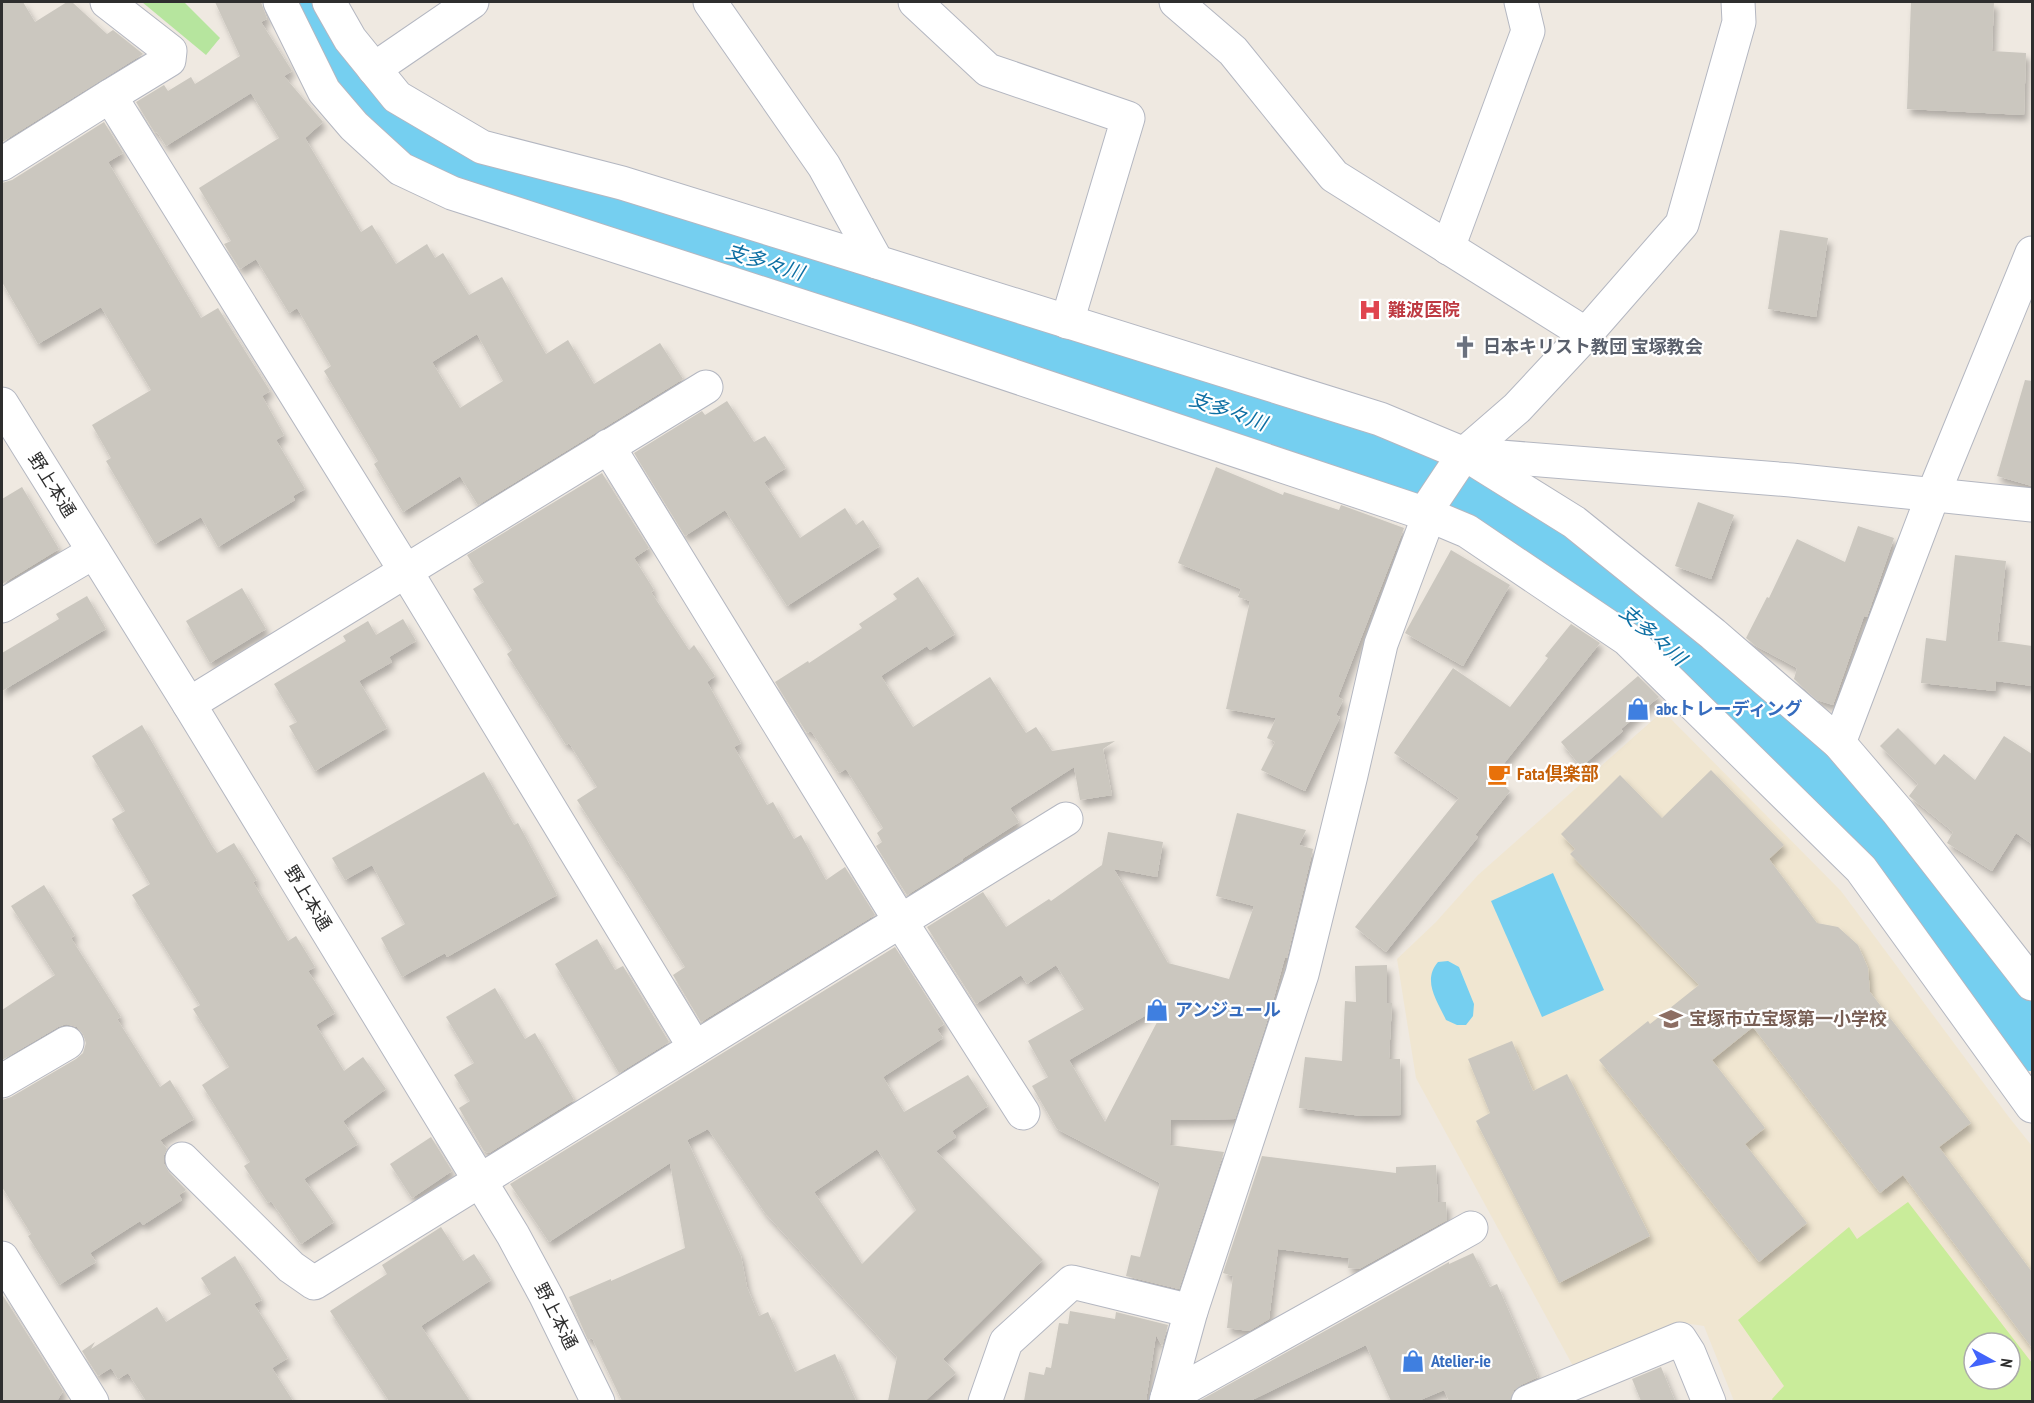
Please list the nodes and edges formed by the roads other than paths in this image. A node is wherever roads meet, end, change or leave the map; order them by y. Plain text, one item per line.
1 (107, 2) edge
2 (280, 2) edge
3 (328, 2) edge
4 (472, 2) edge
5 (710, 2) edge
6 (915, 2) edge
7 (1176, 2) edge
8 (1521, 2) edge
9 (1738, 2) edge
10 (374, 69) junction
11 (110, 96) junction
12 (2, 164) edge
13 (1448, 248) junction
14 (2032, 253) edge
15 (877, 262) junction
16 (1067, 322) junction
17 (1586, 334) junction
18 (706, 387) dead end
19 (2, 404) edge
20 (608, 446) junction
21 (1461, 458) junction
22 (1933, 495) junction
23 (2032, 505) edge
24 (1430, 510) junction
25 (94, 552) junction
26 (405, 570) junction
27 (2, 606) edge
28 (189, 704) junction
29 (1839, 743) junction
30 (1066, 819) dead end
31 (901, 922) junction
32 (2032, 984) edge
33 (67, 1043) dead end
34 (695, 1048) junction
35 (2, 1081) edge
36 (2032, 1106) edge
37 (1023, 1113) dead end
38 (183, 1159) dead end
39 (480, 1180) junction
40 (1471, 1228) dead end
41 (2, 1258) edge
42 (1191, 1311) junction
43 (1167, 1400) edge
44 (92, 1401) edge
45 (598, 1401) edge
46 (985, 1401) edge
47 (1528, 1401) edge
48 (1709, 1401) edge

1 - 11 street
2 - 24 street
3 - 10 street
4 - 10 street
5 - 15 street
6 - 16 street
7 - 13 street
8 - 13 street
9 - 17 street
10 - 15 street
11 - 12 street
11 - 26 street
13 - 17 street
14 - 22 street
15 - 16 street
16 - 21 street
17 - 21 street
18 - 20 street
19 - 25 street, 野上本通
20 - 26 street
20 - 31 street
21 - 22 street
21 - 24 street
21 - 29 street
22 - 23 street
22 - 29 street
24 - 36 street
24 - 42 street
25 - 27 street
25 - 28 street, 野上本通
26 - 28 street
26 - 34 street
28 - 39 street, 野上本通
29 - 32 street
30 - 31 street
31 - 34 street
31 - 37 street
33 - 35 street
34 - 39 street
38 - 39 street
39 - 45 street, 野上本通
40 - 43 street
41 - 44 street
42 - 43 street
42 - 46 street
47 - 48 street

